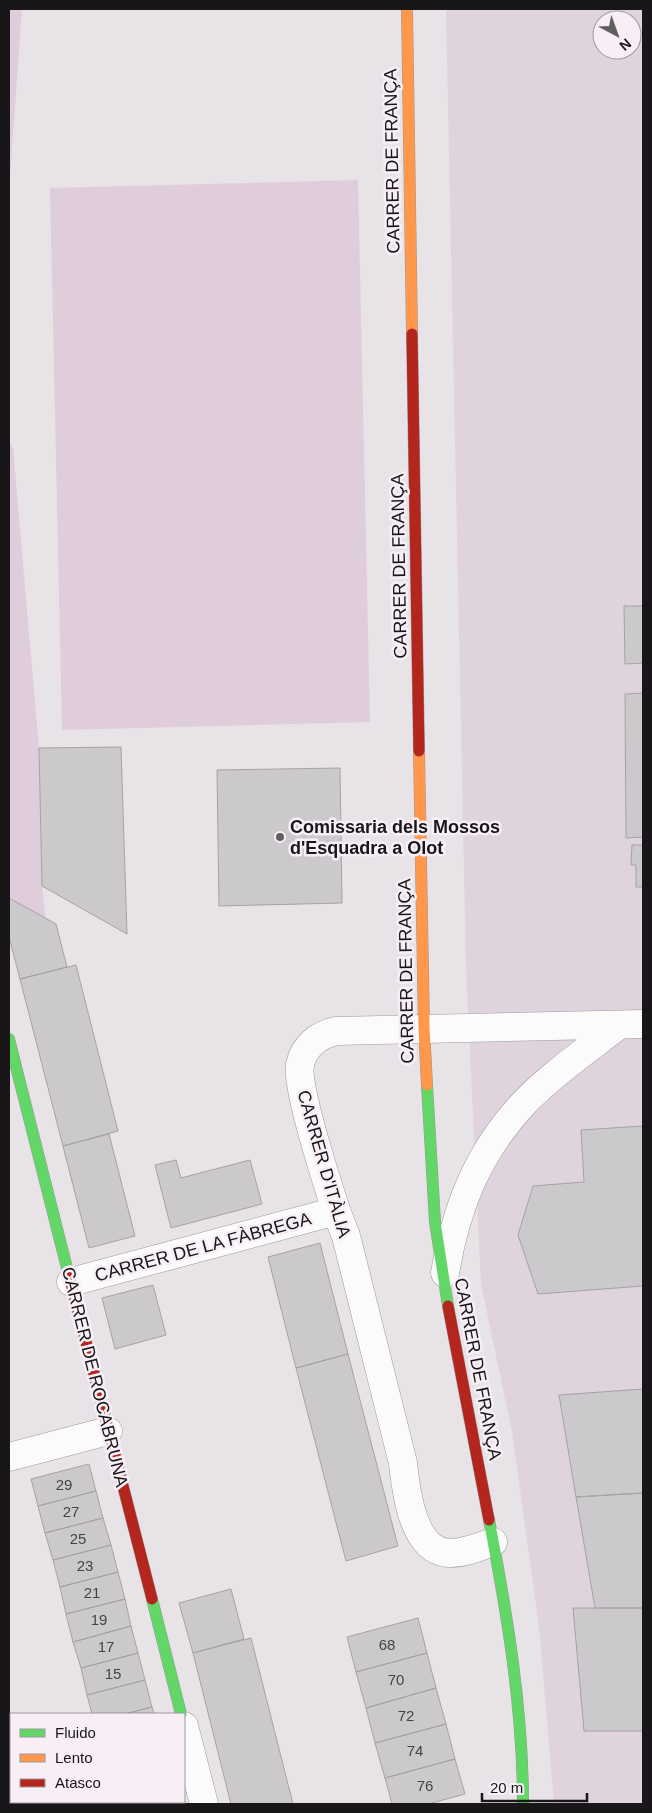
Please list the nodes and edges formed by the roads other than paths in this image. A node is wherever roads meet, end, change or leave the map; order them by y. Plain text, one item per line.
1 (407, 9) edge
2 (631, 1025) edge
3 (424, 1028) junction
4 (9, 1039) edge
5 (336, 1211) junction
6 (71, 1282) junction
7 (443, 1282) junction
8 (108, 1431) junction
9 (9, 1457) edge
10 (493, 1542) junction
11 (181, 1713) edge
12 (185, 1730) edge
13 (204, 1804) edge
14 (523, 1804) edge

1 - 3 street, CARRER DE FRANÇA
2 - 3 street, CARRER D'ITÀLIA
2 - 7 street
3 - 5 street, CARRER D'ITÀLIA
3 - 7 street, CARRER DE FRANÇA
4 - 6 street, CARRER DE ROCABRUNA
5 - 6 street, CARRER DE LA FÀBREGA
5 - 10 street, CARRER D'ITÀLIA
6 - 8 street, CARRER DE ROCABRUNA
7 - 10 street, CARRER DE FRANÇA
8 - 9 street
8 - 11 street, CARRER DE ROCABRUNA
10 - 14 street, CARRER DE FRANÇA
12 - 13 street

